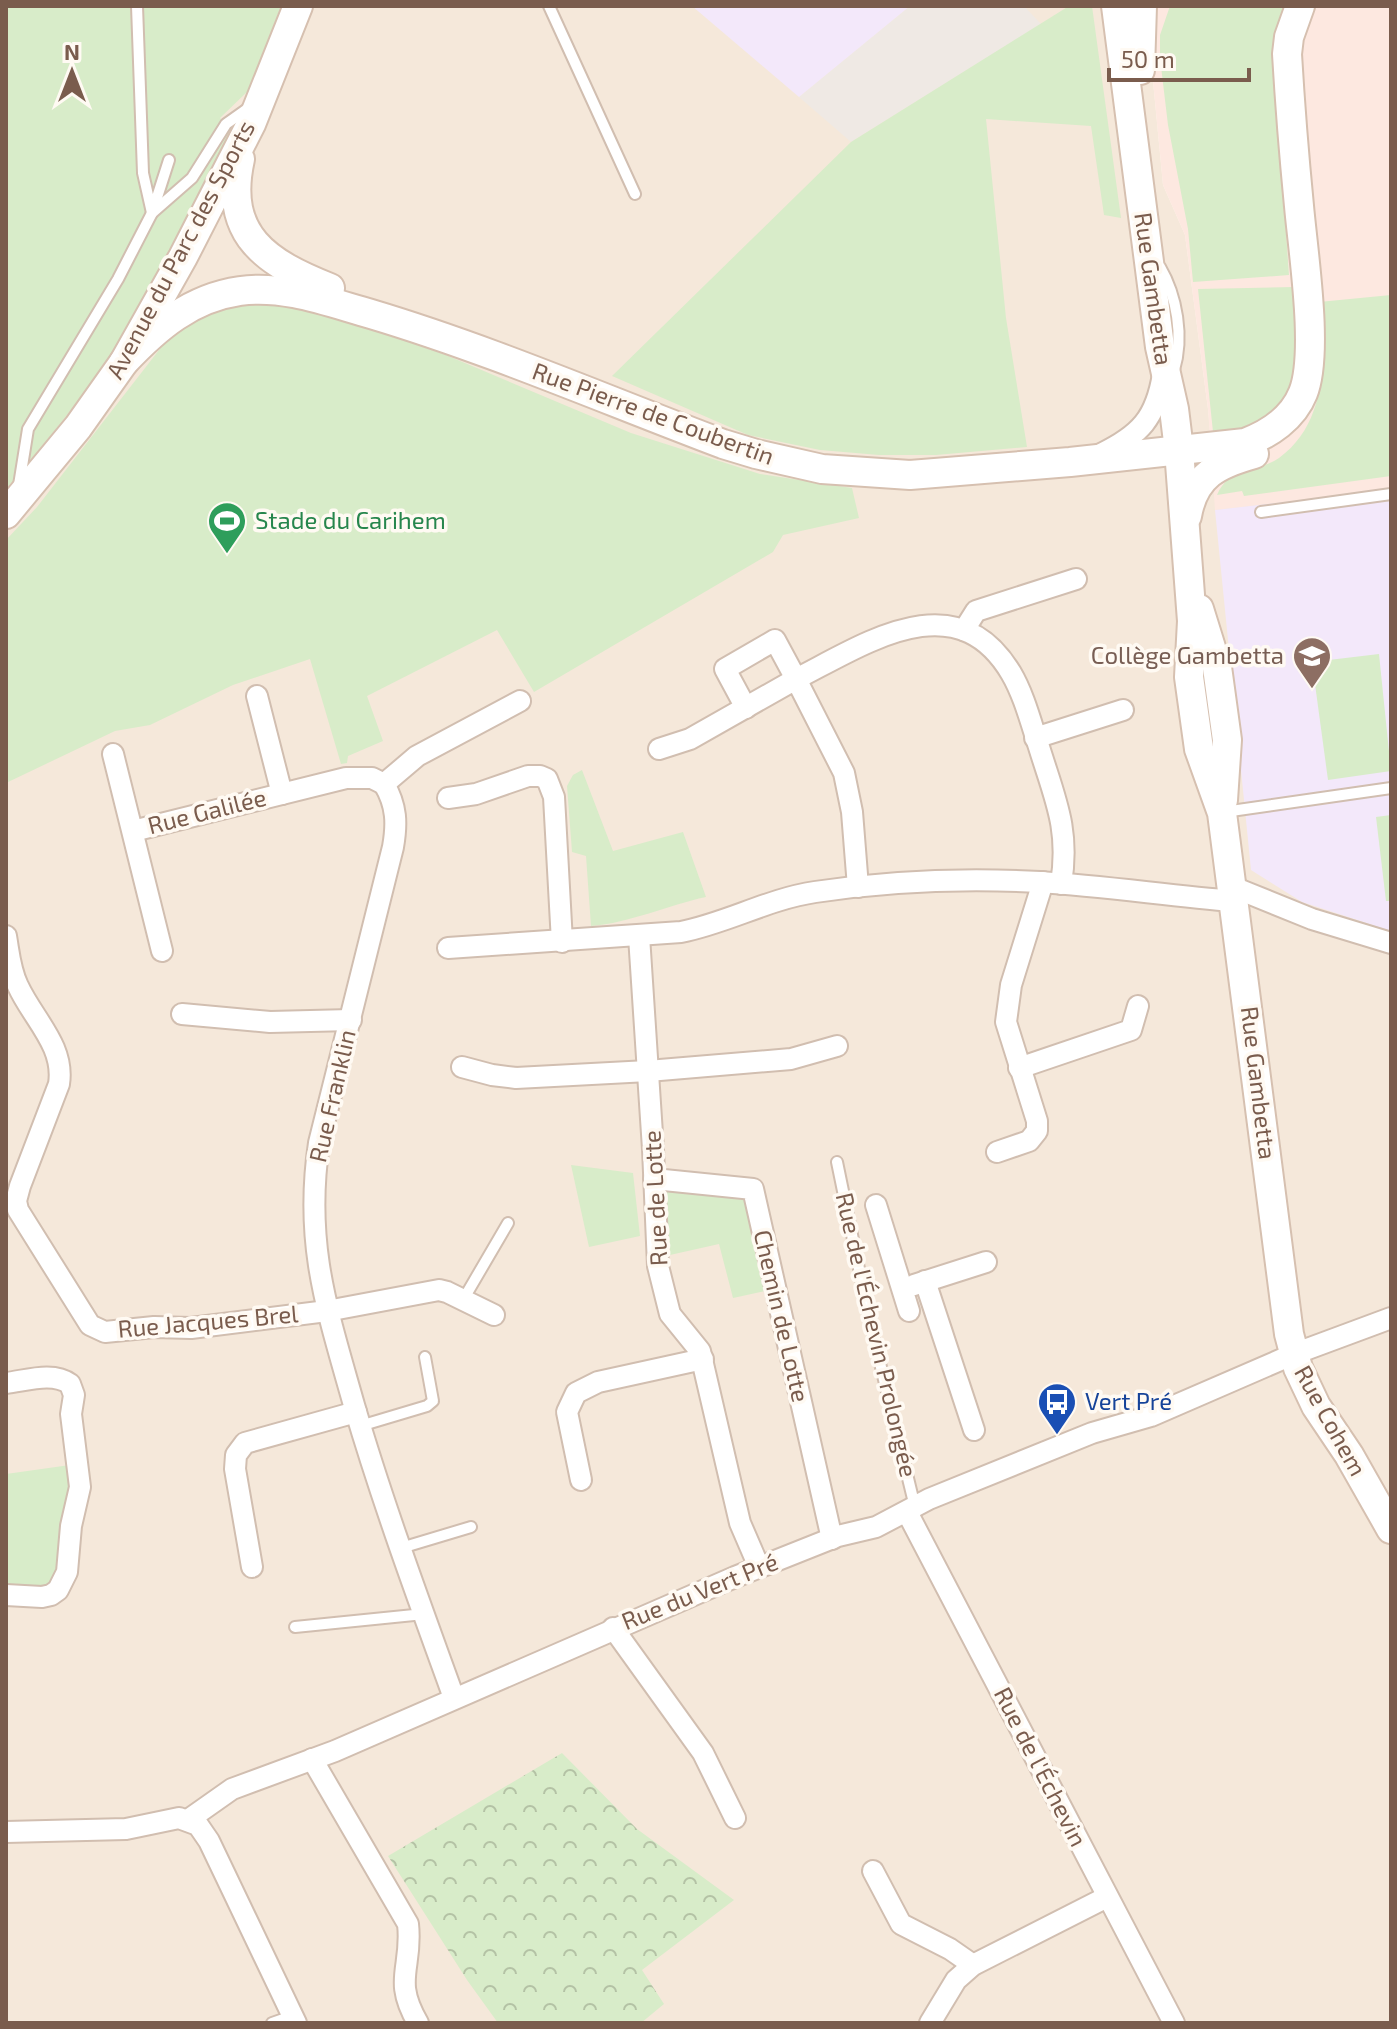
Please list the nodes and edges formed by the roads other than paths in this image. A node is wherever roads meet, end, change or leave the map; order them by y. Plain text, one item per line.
1 (137, 6) edge
2 (298, 6) edge
3 (549, 6) edge
4 (1116, 6) edge
5 (1142, 6) edge
6 (1300, 6) edge
7 (256, 111) junction
8 (169, 160) dead end
9 (635, 194) dead end
10 (152, 213) junction
11 (1147, 250) junction
12 (432, 332) junction
13 (124, 362) junction
14 (1163, 386) junction
15 (1294, 410) junction
16 (1179, 450) junction
17 (1070, 462) junction
18 (1391, 494) edge
19 (12, 508) edge
20 (1261, 512) dead end
21 (1185, 532) junction
22 (1076, 579) dead end
23 (964, 630) junction
24 (796, 679) junction
25 (257, 696) dead end
26 (520, 701) dead end
27 (746, 708) junction
28 (1123, 710) dead end
29 (1035, 738) junction
30 (659, 749) dead end
31 (113, 754) dead end
32 (384, 784) junction
33 (1391, 788) edge
34 (282, 794) junction
35 (448, 798) dead end
36 (1222, 813) junction
37 (133, 831) junction
38 (1052, 883) junction
39 (858, 887) junction
40 (1234, 894) junction
41 (6, 936) edge
42 (639, 936) junction
43 (562, 942) junction
44 (1391, 943) edge
45 (448, 948) dead end
46 (162, 951) dead end
47 (1138, 1006) dead end
48 (182, 1014) dead end
49 (351, 1020) junction
50 (837, 1046) dead end
51 (462, 1067) dead end
52 (1019, 1068) junction
53 (648, 1071) junction
54 (997, 1152) dead end
55 (837, 1162) dead end
56 (654, 1179) junction
57 (876, 1205) dead end
58 (508, 1223) dead end
59 (986, 1262) dead end
60 (925, 1281) junction
61 (902, 1289) junction
62 (463, 1300) junction
63 (327, 1311) junction
64 (909, 1311) dead end
65 (494, 1315) dead end
66 (1391, 1318) edge
67 (1294, 1354) junction
68 (425, 1357) dead end
69 (703, 1359) junction
70 (6, 1383) edge
71 (358, 1419) junction
72 (974, 1430) dead end
73 (581, 1480) dead end
74 (911, 1510) junction
75 (471, 1527) dead end
76 (1391, 1529) edge
77 (832, 1539) junction
78 (401, 1548) junction
79 (252, 1567) dead end
80 (759, 1567) junction
81 (6, 1595) edge
82 (424, 1614) junction
83 (295, 1627) dead end
84 (613, 1628) junction
85 (454, 1698) junction
86 (312, 1759) junction
87 (735, 1818) dead end
88 (188, 1820) junction
89 (6, 1832) edge
90 (873, 1871) dead end
91 (1107, 1897) junction
92 (973, 1965) junction
93 (294, 2020) edge
94 (272, 2023) edge
95 (418, 2023) edge
96 (930, 2023) edge
97 (1174, 2023) edge

1 - 10 lane
2 - 7 street, Avenue du Parc des Sports
3 - 9 lane
4 - 11 street, Rue Gambetta
5 - 11 street
6 - 15 street
7 - 10 lane
7 - 12 street, Rue Pierre de Coubertin
7 - 13 street, Avenue du Parc des Sports
8 - 10 lane
10 - 19 lane
11 - 14 street, Rue Gambetta
12 - 13 street, Rue Pierre de Coubertin
12 - 17 street, Rue Pierre de Coubertin
13 - 19 street, Avenue du Parc des Sports
14 - 16 street, Rue Gambetta
14 - 17 street, Rue Pierre de Coubertin
15 - 16 street, Rue Pierre de Coubertin
15 - 21 street
16 - 17 street, Rue Pierre de Coubertin
16 - 21 street, Rue Gambetta
18 - 20 lane
21 - 36 street, Rue Gambetta
22 - 23 street
23 - 24 street
23 - 29 street
24 - 27 street
24 - 27 street
24 - 39 street
25 - 34 street, Rue Galilée
26 - 32 street
27 - 30 street
28 - 29 street
29 - 38 street
31 - 37 street, Rue Galilée
32 - 34 street, Rue Galilée
32 - 49 street, Rue Franklin
33 - 36 lane
34 - 37 street, Rue Galilée
35 - 43 street
36 - 40 street, Rue Gambetta
37 - 46 street, Rue Galilée
38 - 39 street
38 - 40 street
38 - 52 street
39 - 42 street
40 - 44 street
40 - 67 street, Rue Gambetta
41 - 63 street, Rue Jacques Brel
42 - 43 street
42 - 53 street, Rue de Lotte
43 - 45 street
47 - 52 street
48 - 49 street
49 - 63 street, Rue Franklin
50 - 53 street
51 - 53 street
52 - 54 street
53 - 56 street, Rue de Lotte
55 - 74 lane, Rue de l'Échevin Prolongée
56 - 69 street, Rue de Lotte
56 - 77 street, Chemin de Lotte
57 - 61 street
58 - 62 lane
59 - 60 street
60 - 61 street
60 - 72 street
61 - 64 street
62 - 63 street, Rue Jacques Brel
62 - 65 street, Rue Jacques Brel
63 - 71 street, Rue Franklin
66 - 67 street, Rue du Vert Pré
67 - 74 street, Rue du Vert Pré
67 - 76 street, Rue Cohem
68 - 71 lane
69 - 73 street
69 - 80 street, Rue de Lotte
70 - 81 street
71 - 78 street, Rue Franklin
71 - 79 street
74 - 77 street, Rue du Vert Pré
74 - 91 street, Rue de l'Échevin
75 - 78 lane
77 - 80 street, Rue du Vert Pré
78 - 82 street, Rue Franklin
80 - 84 street, Rue du Vert Pré
82 - 83 lane
82 - 85 street, Rue Franklin
84 - 85 street, Rue du Vert Pré
84 - 87 street
85 - 86 street, Rue du Vert Pré
86 - 88 street, Rue du Vert Pré
86 - 95 street
88 - 89 street
88 - 93 street
90 - 92 street
91 - 92 street
91 - 97 street, Rue de l'Échevin
92 - 96 street
93 - 94 lane

